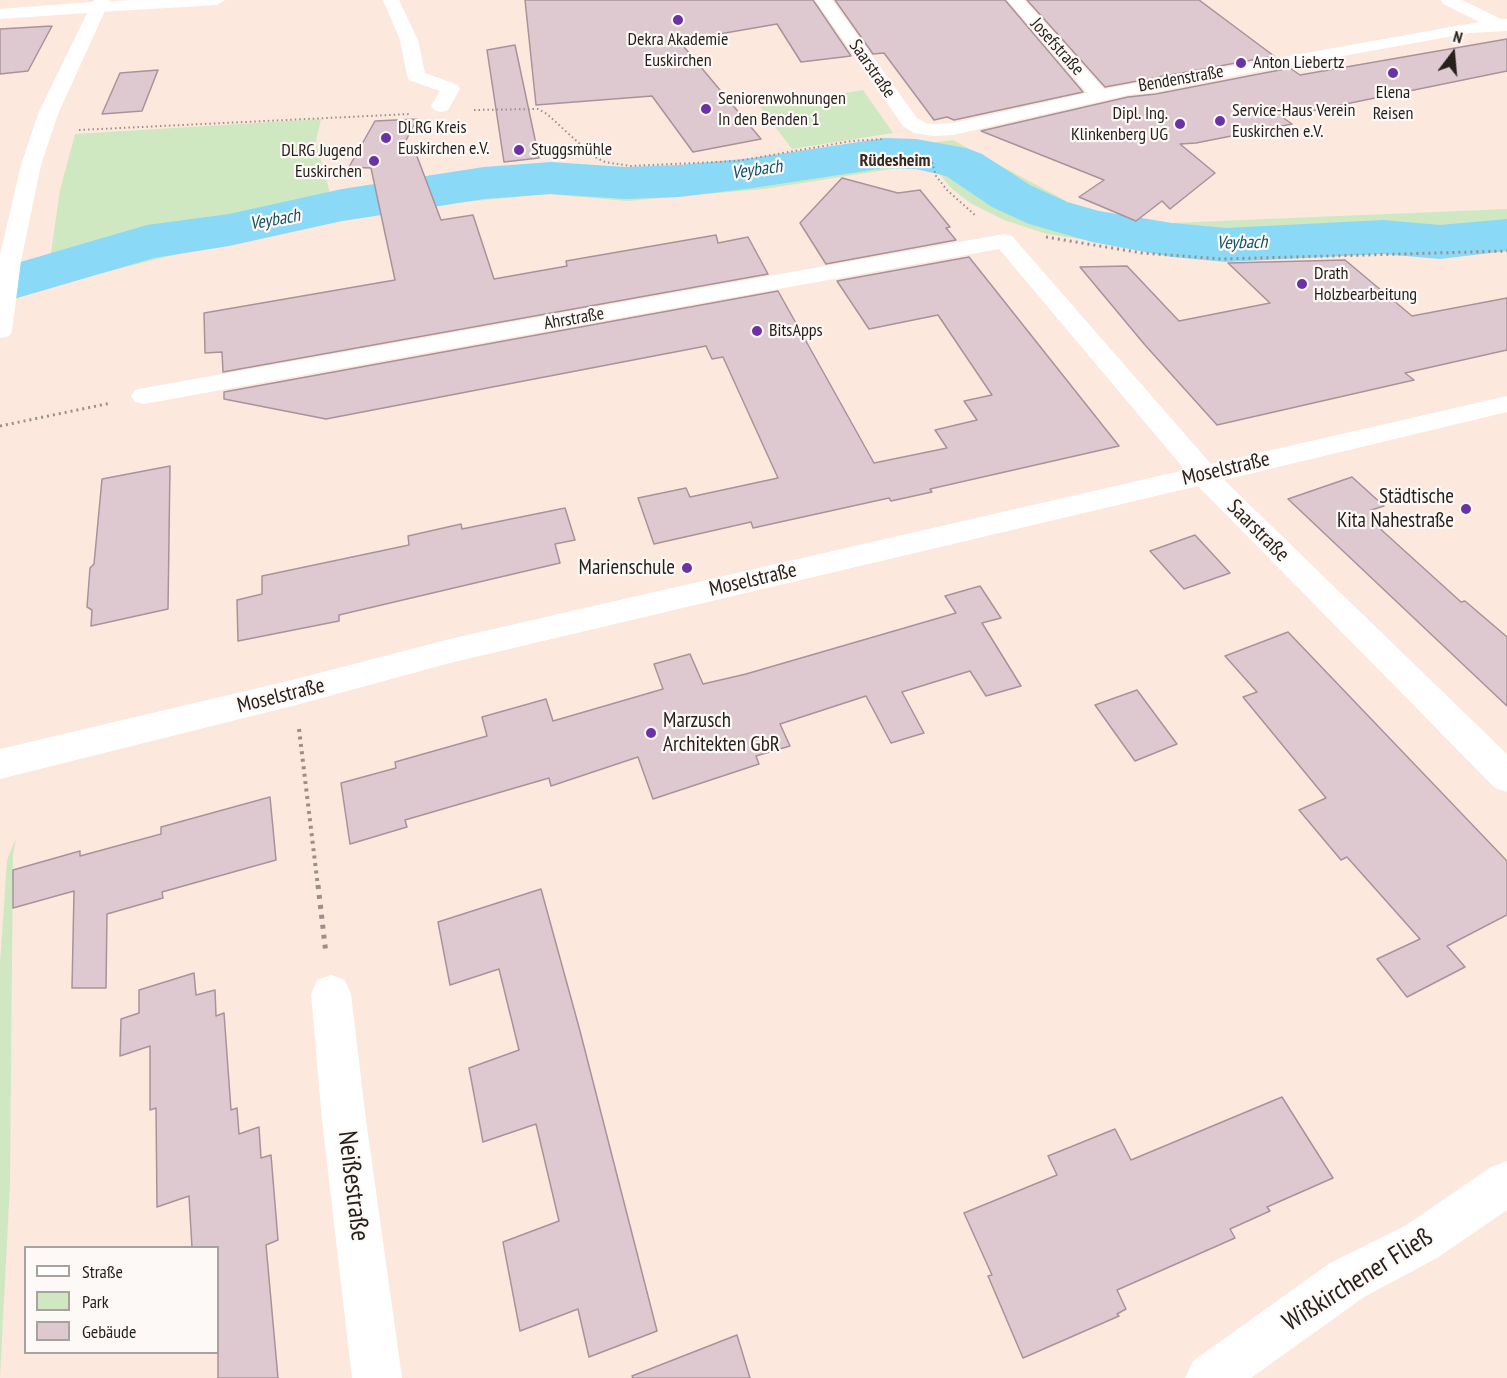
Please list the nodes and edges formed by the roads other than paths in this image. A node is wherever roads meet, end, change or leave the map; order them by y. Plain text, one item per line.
1 (217, 0) edge
2 (391, 0) edge
3 (823, 0) edge
4 (1015, 0) edge
5 (1449, 0) edge
6 (101, 4) edge
7 (0, 14) edge
8 (1504, 26) edge
9 (1099, 95) junction
10 (441, 106) dead end
11 (927, 130) joint
12 (1004, 241) joint
13 (2, 320) edge
14 (144, 396) road end
15 (1507, 404) edge
16 (1202, 474) junction
17 (0, 764) edge
18 (1507, 777) edge
19 (331, 994) dead end
20 (1507, 1183) edge
21 (377, 1378) edge
22 (1210, 1378) edge

1 - 6 street
2 - 10 street
3 - 11 street, Saarstraße
4 - 9 street, Josefstraße
5 - 8 street
6 - 7 street
6 - 13 street
8 - 9 street, Bendenstraße
9 - 11 street, Bendenstraße
12 - 14 street, Ahrstraße
12 - 16 street, Saarstraße
15 - 16 street, Moselstraße
16 - 17 street, Moselstraße
16 - 18 street, Saarstraße
19 - 21 street, Neißestraße
20 - 22 street, Wißkirchener Fließ

